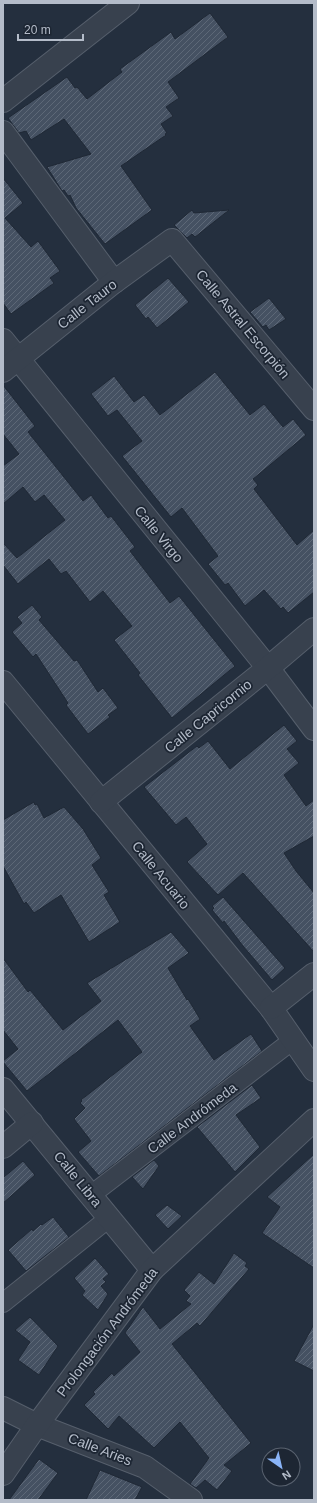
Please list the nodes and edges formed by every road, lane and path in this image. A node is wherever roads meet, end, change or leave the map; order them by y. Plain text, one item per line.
1 (128, 3) edge
2 (3, 101) edge
3 (3, 132) edge
4 (172, 240) joint
5 (114, 282) junction
6 (3, 340) edge
7 (10, 364) edge
8 (314, 409) edge
9 (314, 629) edge
10 (268, 668) junction
11 (3, 682) edge
12 (314, 729) edge
13 (101, 802) junction
14 (314, 974) edge
15 (271, 1008) junction
16 (293, 1040) junction
17 (314, 1070) edge
18 (3, 1089) edge
19 (314, 1120) edge
20 (32, 1123) junction
21 (3, 1147) edge
22 (91, 1195) junction
23 (109, 1218) junction
24 (152, 1270) junction
25 (3, 1303) edge
26 (3, 1408) edge
27 (37, 1425) junction
28 (3, 1474) edge
29 (191, 1500) edge

1 - 2 street
3 - 5 street
4 - 5 street, Calle Tauro
4 - 8 street, Calle Astral Escorpión
5 - 7 street, Calle Tauro
6 - 7 street, Calle Virgo
7 - 10 street, Calle Virgo
9 - 10 street, Calle Capricornio
10 - 12 street, Calle Virgo
10 - 13 street, Calle Capricornio
11 - 13 street, Calle Acuario
13 - 15 street, Calle Acuario
14 - 15 street
15 - 16 street, Calle Acuario
16 - 17 street, Calle Acuario
16 - 22 street, Calle Andrómeda
18 - 20 street, Calle Libra
19 - 24 street, Prolongación Andrómeda
20 - 21 street
20 - 22 street, Calle Libra
22 - 23 street, Calle Libra
23 - 24 street, Calle Libra
23 - 25 street
24 - 27 street, Prolongación Andrómeda
26 - 27 street, Calle Aries
27 - 28 street, Prolongación Andrómeda
27 - 29 street, Calle Aries

